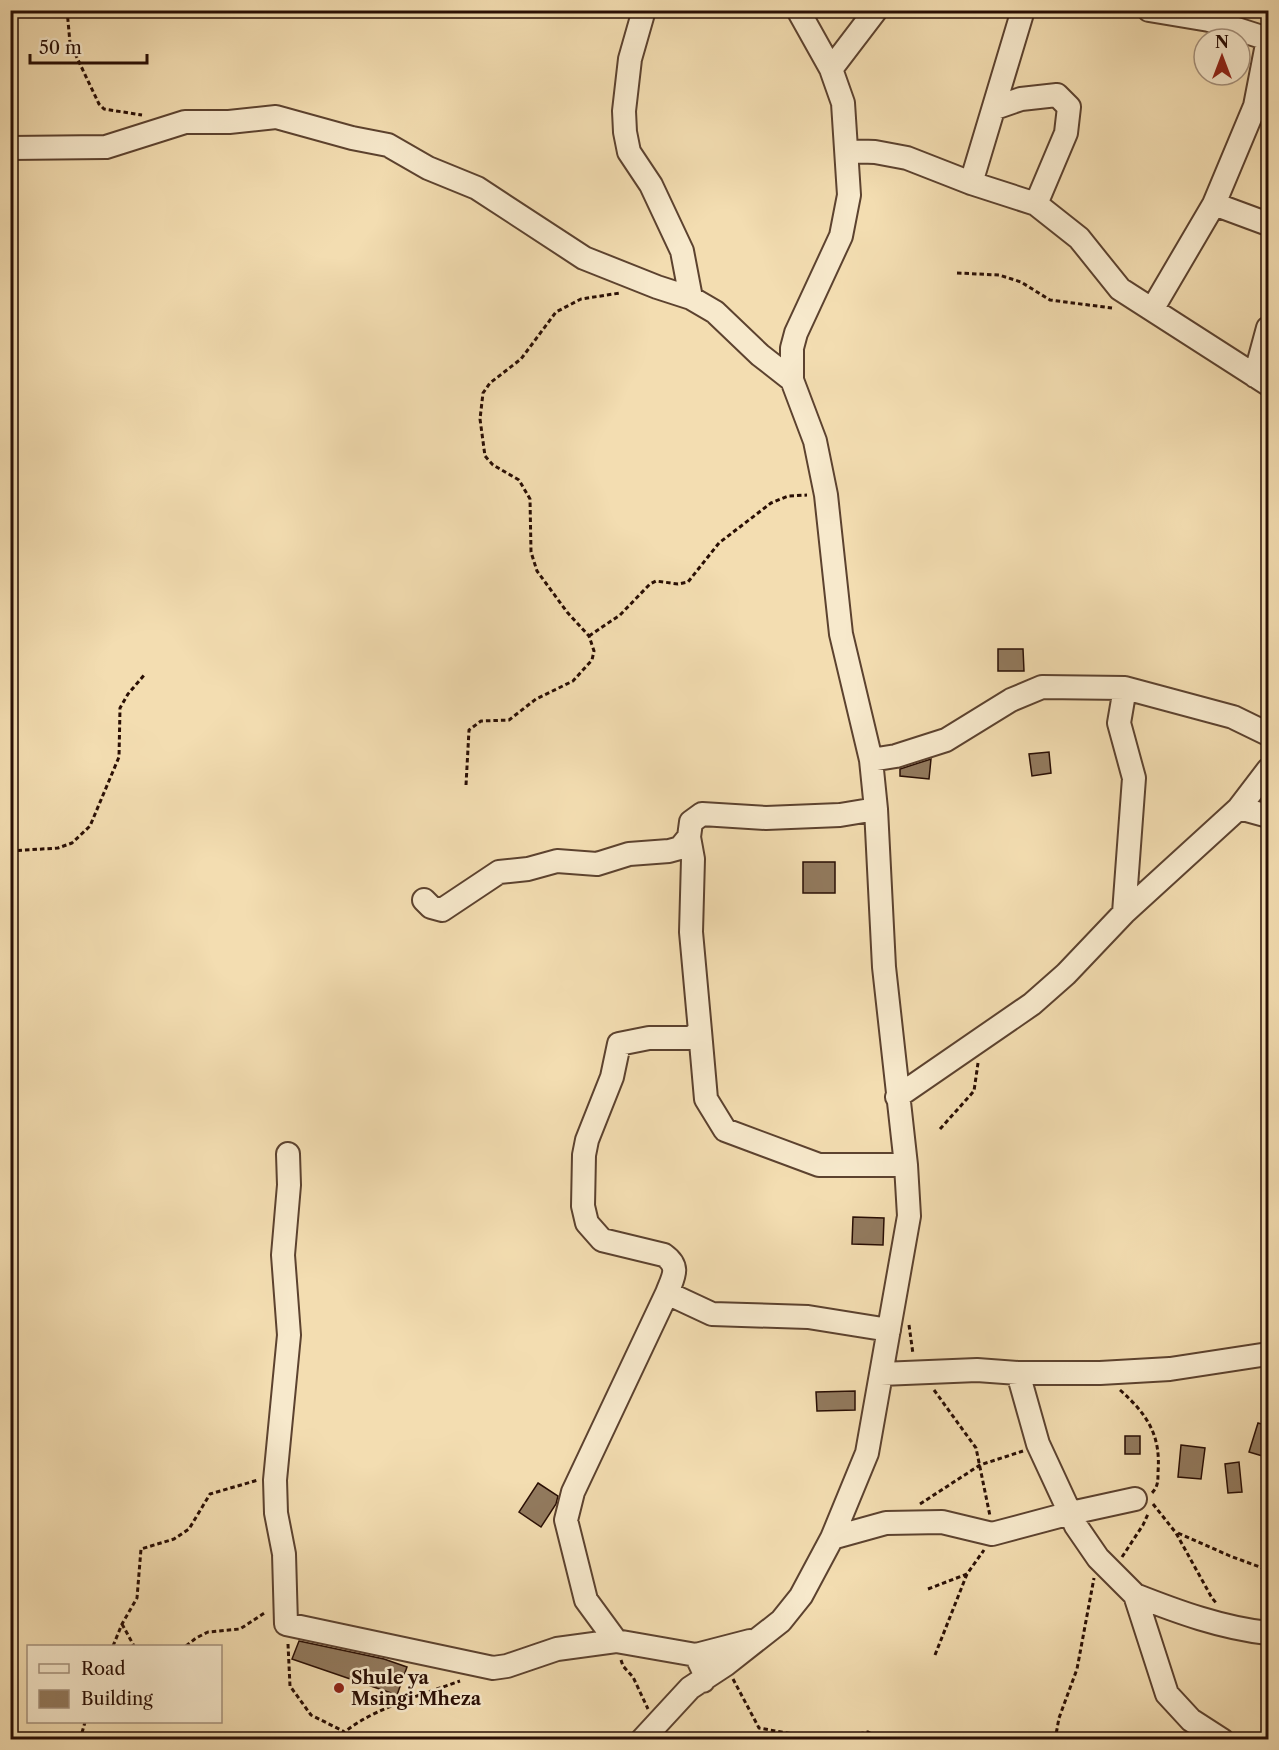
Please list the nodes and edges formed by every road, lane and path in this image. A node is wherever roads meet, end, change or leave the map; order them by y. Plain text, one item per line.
1 (66, 10) edge
2 (645, 10) edge
3 (798, 10) edge
4 (876, 10) edge
5 (1023, 10) edge
6 (1152, 11) edge
7 (1268, 39) edge
8 (831, 69) junction
9 (995, 108) junction
10 (150, 116) dead end
11 (10, 148) edge
12 (847, 151) junction
13 (971, 183) junction
14 (1036, 204) junction
15 (1214, 204) junction
16 (1269, 224) edge
17 (957, 273) dead end
18 (625, 292) dead end
19 (691, 298) junction
20 (1149, 306) junction
21 (1269, 328) edge
22 (792, 380) junction
23 (1262, 380) edge
24 (826, 495) junction
25 (589, 636) junction
26 (145, 674) dead end
27 (1125, 688) junction
28 (1269, 734) edge
29 (871, 759) junction
30 (1269, 770) edge
31 (466, 785) dead end
32 (1239, 808) junction
33 (876, 809) junction
34 (1269, 816) edge
35 (689, 837) junction
36 (10, 851) edge
37 (424, 900) dead end
38 (1124, 913) junction
39 (700, 1031) junction
40 (982, 1038) junction
41 (897, 1097) junction
42 (939, 1129) dead end
43 (288, 1154) dead end
44 (906, 1165) junction
45 (667, 1293) junction
46 (890, 1330) junction
47 (1269, 1354) edge
48 (927, 1373) junction
49 (1018, 1373) junction
50 (1100, 1373) junction
51 (881, 1374) junction
52 (1038, 1443) junction
53 (981, 1466) junction
54 (275, 1480) junction
55 (1135, 1499) joint
56 (916, 1507) dead end
57 (1071, 1513) junction
58 (1176, 1533) junction
59 (992, 1534) junction
60 (832, 1538) junction
61 (1104, 1564) junction
62 (1269, 1570) edge
63 (967, 1574) junction
64 (928, 1589) dead end
65 (1135, 1595) junction
66 (1219, 1606) dead end
67 (286, 1619) junction
68 (122, 1624) junction
69 (1269, 1633) edge
70 (761, 1638) junction
71 (616, 1641) junction
72 (114, 1645) edge
73 (133, 1645) edge
74 (188, 1645) edge
75 (696, 1655) junction
76 (935, 1655) dead end
77 (725, 1665) junction
78 (460, 1681) dead end
79 (703, 1681) junction
80 (85, 1723) edge
81 (343, 1731) junction
82 (649, 1732) edge
83 (80, 1740) edge
84 (337, 1740) edge
85 (348, 1740) edge
86 (828, 1740) edge
87 (882, 1740) edge
88 (1055, 1740) edge
89 (1222, 1740) edge

1 - 10 path
2 - 19 street
3 - 8 street
4 - 8 street
5 - 9 street
6 - 7 street
7 - 15 street
8 - 12 street
9 - 13 street
9 - 14 street
11 - 19 street
12 - 13 street
12 - 22 street
13 - 14 street
14 - 20 street
15 - 16 street
15 - 20 street
17 - 20 path
18 - 25 path
19 - 22 street
20 - 23 street
21 - 23 street
22 - 24 street
24 - 25 path
24 - 29 street
25 - 31 path
26 - 36 path
27 - 28 street
27 - 29 street
27 - 38 street
29 - 33 street
30 - 32 street
32 - 34 street
32 - 38 street
33 - 35 street
33 - 41 street
35 - 37 street
35 - 39 street
38 - 40 street
39 - 44 street
39 - 45 street
40 - 41 street
40 - 42 path
41 - 44 street
43 - 54 street
44 - 46 street
45 - 46 street
45 - 71 street
46 - 51 street
47 - 50 street
48 - 49 street
48 - 51 street
48 - 53 path
49 - 50 street
49 - 52 street
50 - 55 path
51 - 60 street
52 - 53 path
52 - 57 street
53 - 56 path
53 - 59 path
54 - 67 street
54 - 68 path
55 - 57 street
57 - 59 street
57 - 61 street
58 - 61 path
58 - 62 path
58 - 66 path
59 - 60 street
59 - 63 path
60 - 70 street
61 - 65 street
61 - 88 path
63 - 64 path
63 - 76 path
65 - 69 street
65 - 89 street
67 - 71 street
67 - 74 path
67 - 81 path
68 - 72 path
68 - 73 path
70 - 75 street
70 - 77 street
71 - 75 street
71 - 82 path
75 - 79 street
77 - 79 street
77 - 86 path
78 - 81 path
79 - 82 street
80 - 83 path
81 - 84 path
81 - 85 path
86 - 87 path

